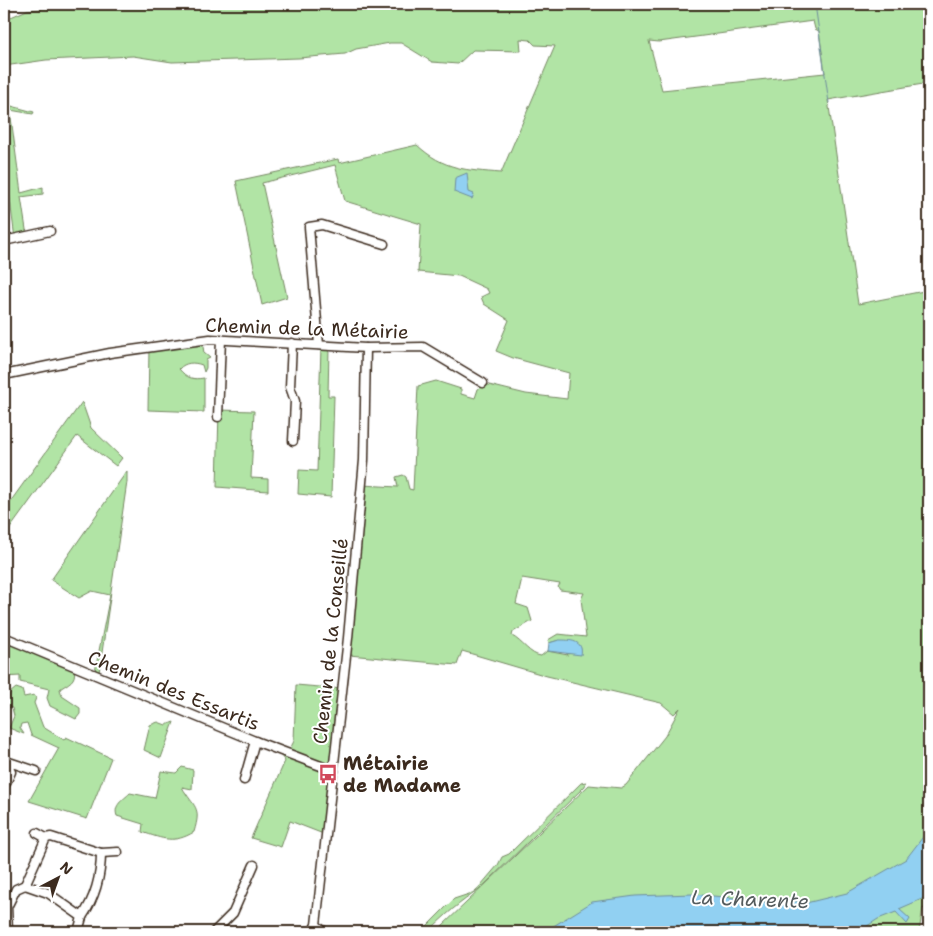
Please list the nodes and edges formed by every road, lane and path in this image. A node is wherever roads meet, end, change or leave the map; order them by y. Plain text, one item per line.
1 (50, 231) dead end
2 (4, 242) edge
3 (384, 244) dead end
4 (221, 339) junction
5 (292, 344) junction
6 (319, 345) junction
7 (366, 348) junction
8 (4, 374) edge
9 (483, 383) dead end
10 (218, 416) dead end
11 (293, 442) dead end
12 (4, 637) edge
13 (255, 741) junction
14 (5, 760) edge
15 (36, 771) dead end
16 (334, 771) junction
17 (244, 780) dead end
18 (4, 786) edge
19 (37, 833) dead end
20 (46, 838) junction
21 (118, 852) dead end
22 (101, 853) junction
23 (254, 865) dead end
24 (25, 885) junction
25 (82, 917) junction
26 (314, 929) edge
27 (8, 932) edge
28 (78, 932) edge
29 (214, 932) edge
30 (325, 932) edge

1 - 2 street
3 - 6 street
4 - 5 street, Chemin de la Métairie
4 - 8 street, Chemin de la Métairie
4 - 10 street
5 - 6 street, Chemin de la Métairie
5 - 11 street
6 - 7 street, Chemin de la Métairie
7 - 9 street, Chemin de la Métairie
7 - 16 street, Chemin de la Conseillé
12 - 13 street, Chemin des Essartis
13 - 16 street, Chemin des Essartis
13 - 17 street
14 - 15 street
14 - 18 street
16 - 26 street, Chemin de la Conseillé
19 - 20 street
20 - 22 street
20 - 24 street
21 - 22 street
22 - 25 street
23 - 29 street
24 - 25 street
24 - 27 street
25 - 28 street
26 - 30 street, Chemin de la Conseillé

